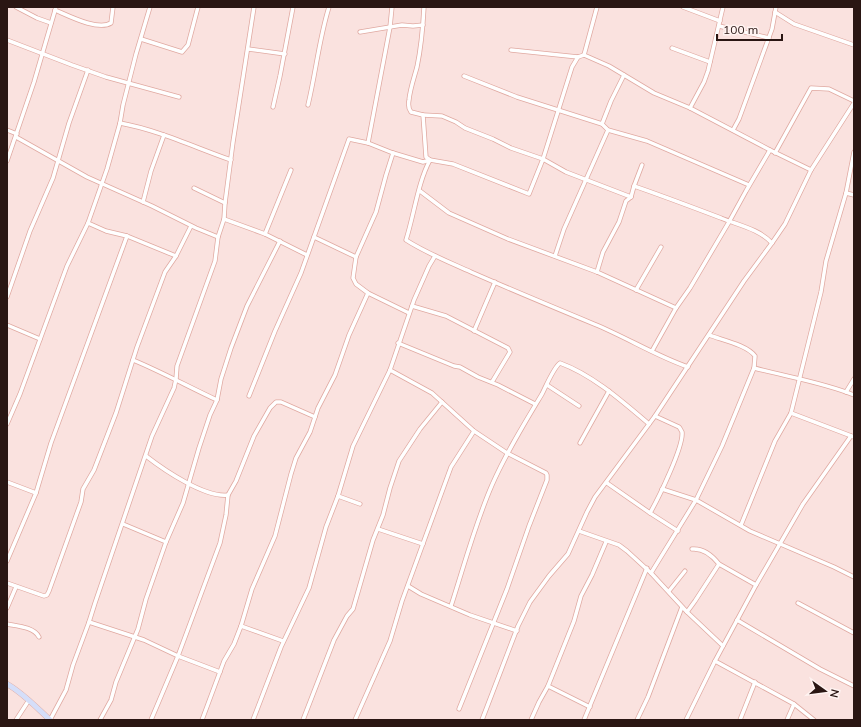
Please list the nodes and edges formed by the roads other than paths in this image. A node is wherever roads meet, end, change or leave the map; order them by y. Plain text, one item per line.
1 (16, 7) edge
2 (113, 7) edge
3 (150, 7) edge
4 (198, 7) edge
5 (254, 7) edge
6 (293, 7) edge
7 (329, 7) edge
8 (392, 7) edge
9 (424, 7) edge
10 (597, 7) edge
11 (683, 7) edge
12 (723, 7) edge
13 (776, 7) edge
14 (56, 9) edge
15 (775, 12) junction
16 (720, 21) junction
17 (51, 23) junction
18 (423, 25) junction
19 (719, 26) junction
20 (390, 28) junction
21 (360, 32) dead end
22 (768, 38) junction
23 (141, 39) junction
24 (7, 40) edge
25 (854, 45) edge
26 (672, 48) dead end
27 (248, 49) junction
28 (511, 50) dead end
29 (42, 54) junction
30 (285, 54) junction
31 (584, 56) junction
32 (578, 57) junction
33 (710, 62) junction
34 (88, 70) junction
35 (624, 75) junction
36 (464, 76) dead end
37 (129, 84) junction
38 (180, 97) dead end
39 (854, 102) edge
40 (308, 105) dead end
41 (273, 107) dead end
42 (690, 108) junction
43 (560, 110) junction
44 (423, 115) junction
45 (120, 123) junction
46 (602, 124) junction
47 (7, 130) edge
48 (608, 130) junction
49 (733, 130) junction
50 (164, 135) junction
51 (16, 136) junction
52 (368, 143) junction
53 (770, 150) junction
54 (854, 152) edge
55 (394, 153) junction
56 (775, 153) junction
57 (543, 159) junction
58 (231, 160) junction
59 (430, 160) junction
60 (7, 161) edge
61 (58, 162) junction
62 (642, 165) dead end
63 (291, 170) dead end
64 (811, 170) junction
65 (586, 178) junction
66 (103, 184) junction
67 (749, 185) junction
68 (634, 186) junction
69 (194, 188) dead end
70 (420, 191) junction
71 (846, 193) junction
72 (854, 195) edge
73 (631, 197) junction
74 (143, 202) junction
75 (225, 203) junction
76 (224, 219) junction
77 (729, 222) junction
78 (88, 223) junction
79 (191, 226) junction
80 (265, 234) junction
81 (127, 236) junction
82 (218, 237) junction
83 (314, 237) junction
84 (280, 241) junction
85 (772, 243) junction
86 (661, 247) dead end
87 (307, 255) junction
88 (176, 256) junction
89 (435, 256) junction
90 (555, 256) junction
91 (356, 257) junction
92 (597, 272) junction
93 (494, 282) junction
94 (636, 290) junction
95 (368, 293) junction
96 (7, 297) edge
97 (412, 306) junction
98 (676, 308) junction
99 (409, 313) junction
100 (7, 325) edge
101 (474, 331) junction
102 (709, 335) junction
103 (40, 338) junction
104 (398, 343) junction
105 (652, 351) junction
106 (133, 360) junction
107 (688, 367) junction
108 (754, 368) junction
109 (390, 370) junction
110 (800, 378) junction
111 (176, 379) junction
112 (854, 379) edge
113 (492, 382) junction
114 (547, 385) junction
115 (609, 391) junction
116 (846, 392) junction
117 (854, 395) edge
118 (249, 396) dead end
119 (217, 400) junction
120 (442, 402) junction
121 (535, 404) junction
122 (579, 406) dead end
123 (791, 413) junction
124 (655, 416) junction
125 (315, 417) junction
126 (7, 424) edge
127 (649, 424) junction
128 (474, 430) junction
129 (853, 436) edge
130 (580, 443) dead end
131 (507, 453) junction
132 (146, 456) junction
133 (7, 482) edge
134 (607, 482) junction
135 (189, 484) junction
136 (662, 489) junction
137 (36, 492) junction
138 (228, 495) junction
139 (338, 496) junction
140 (696, 500) junction
141 (360, 504) dead end
142 (650, 513) junction
143 (123, 524) junction
144 (741, 525) junction
145 (378, 529) junction
146 (579, 531) junction
147 (678, 531) junction
148 (166, 542) junction
149 (606, 542) junction
150 (423, 544) junction
151 (780, 544) junction
152 (692, 549) dead end
153 (7, 561) edge
154 (719, 564) junction
155 (647, 568) junction
156 (684, 571) dead end
157 (651, 572) junction
158 (854, 577) edge
159 (7, 583) edge
160 (756, 585) junction
161 (408, 586) junction
162 (16, 587) junction
163 (669, 591) junction
164 (798, 602) dead end
165 (451, 606) junction
166 (682, 607) junction
167 (7, 608) edge
168 (687, 612) junction
169 (737, 620) junction
170 (89, 622) junction
171 (494, 623) junction
172 (7, 624) edge
173 (241, 626) junction
174 (517, 630) junction
175 (854, 633) edge
176 (39, 637) dead end
177 (134, 637) junction
178 (283, 641) junction
179 (723, 646) junction
180 (178, 656) junction
181 (715, 660) junction
182 (220, 672) junction
183 (755, 682) junction
184 (7, 684) edge
185 (548, 686) junction
186 (854, 686) edge
187 (29, 700) junction
188 (794, 704) junction
189 (590, 707) junction
190 (459, 709) dead end
191 (16, 720) edge
192 (50, 720) edge
193 (100, 720) edge
194 (150, 720) edge
195 (202, 720) edge
196 (253, 720) edge
197 (304, 720) edge
198 (355, 720) edge
199 (482, 720) edge
200 (531, 720) edge
201 (584, 720) edge
202 (637, 720) edge
203 (686, 720) edge
204 (740, 720) edge
205 (787, 720) edge
206 (814, 720) edge

1 - 17 street
2 - 14 street
3 - 23 street
4 - 23 street
5 - 27 street
6 - 30 street
7 - 40 street
8 - 20 street
9 - 18 street
10 - 31 street
11 - 16 street
12 - 16 street
13 - 15 street
14 - 17 street
15 - 22 street
15 - 25 street
16 - 19 street
17 - 29 street
18 - 20 street
18 - 44 street
19 - 22 street
19 - 33 street
20 - 21 street
20 - 52 street
22 - 49 street
23 - 37 street
24 - 29 street
26 - 33 street
27 - 30 street
27 - 58 street
28 - 32 street
29 - 34 street
29 - 51 street
30 - 41 street
31 - 32 street
31 - 35 street
32 - 43 street
33 - 42 street
34 - 37 street
34 - 61 street
35 - 42 street
35 - 46 street
36 - 43 street
37 - 38 street
37 - 45 street
39 - 56 street
39 - 64 street
42 - 49 street
43 - 46 street
43 - 57 street
44 - 57 street
44 - 59 street
45 - 50 street
45 - 66 street
46 - 48 street
47 - 51 street
48 - 65 street
48 - 67 street
49 - 53 street
50 - 58 street
50 - 74 street
51 - 60 street
51 - 61 street
52 - 55 street
52 - 83 street
53 - 56 street
53 - 67 street
54 - 71 street
55 - 59 street
55 - 91 street
56 - 64 street
57 - 59 street
57 - 65 street
58 - 75 street
59 - 70 street
61 - 66 street
61 - 96 street
62 - 68 street
63 - 80 street
64 - 85 street
65 - 73 street
65 - 90 street
66 - 74 street
66 - 78 street
67 - 77 street
68 - 73 street
68 - 77 street
69 - 75 street
70 - 89 street
70 - 90 street
71 - 72 street
71 - 110 street
73 - 92 street
74 - 79 street
75 - 76 street
76 - 80 street
76 - 82 street
77 - 85 street
77 - 98 street
78 - 81 street
78 - 103 street
79 - 82 street
79 - 88 street
80 - 84 street
81 - 88 street
81 - 137 street
82 - 111 street
83 - 87 street
83 - 91 street
84 - 87 street
84 - 119 street
85 - 102 street
86 - 94 street
87 - 118 street
88 - 106 street
89 - 93 street
89 - 97 street
90 - 92 street
91 - 95 street
92 - 94 street
93 - 101 street
93 - 105 street
94 - 98 street
95 - 99 street
95 - 125 street
97 - 99 street
97 - 101 street
98 - 105 street
99 - 104 street
100 - 103 street
101 - 113 street
102 - 107 street
102 - 108 street
103 - 126 street
104 - 109 street
104 - 113 street
105 - 107 street
106 - 111 street
106 - 162 street
107 - 124 street
108 - 110 street
108 - 140 street
109 - 120 street
109 - 139 street
110 - 116 street
110 - 123 street
111 - 119 street
111 - 132 street
112 - 116 street
113 - 121 street
114 - 115 street
114 - 121 street
114 - 122 street
115 - 127 street
115 - 130 street
116 - 117 street
119 - 135 street
120 - 128 street
120 - 145 street
121 - 131 street
123 - 129 street
123 - 144 street
124 - 127 street
124 - 136 street
125 - 138 street
125 - 173 street
127 - 134 street
128 - 131 street
128 - 150 street
129 - 151 street
131 - 165 street
131 - 171 street
132 - 135 street
132 - 143 street
133 - 137 street
134 - 142 street
134 - 146 street
135 - 138 street
135 - 148 street
136 - 140 street
136 - 142 street
137 - 153 street
138 - 180 street
139 - 141 street
139 - 178 street
140 - 144 street
140 - 147 street
142 - 147 street
143 - 148 street
143 - 170 street
144 - 151 street
145 - 150 street
145 - 197 street
146 - 149 street
146 - 174 street
147 - 157 street
148 - 177 street
149 - 155 street
149 - 185 street
150 - 161 street
151 - 158 street
151 - 160 street
152 - 154 street
154 - 160 street
154 - 168 street
155 - 157 street
155 - 189 street
156 - 163 street
157 - 163 street
159 - 162 street
160 - 169 street
161 - 165 street
161 - 198 street
162 - 167 street
163 - 166 street
164 - 175 street
165 - 171 street
166 - 168 street
166 - 202 street
168 - 179 street
169 - 179 street
169 - 186 street
170 - 177 street
170 - 192 street
171 - 174 street
171 - 190 street
172 - 176 street
173 - 178 street
173 - 182 street
174 - 199 street
177 - 180 street
177 - 193 street
178 - 196 street
179 - 181 street
180 - 182 street
180 - 194 street
181 - 183 street
181 - 203 street
182 - 195 street
183 - 188 street
183 - 204 street
184 - 187 street
185 - 189 street
185 - 200 street
187 - 191 street
187 - 192 street
188 - 205 street
188 - 206 street
189 - 201 street

